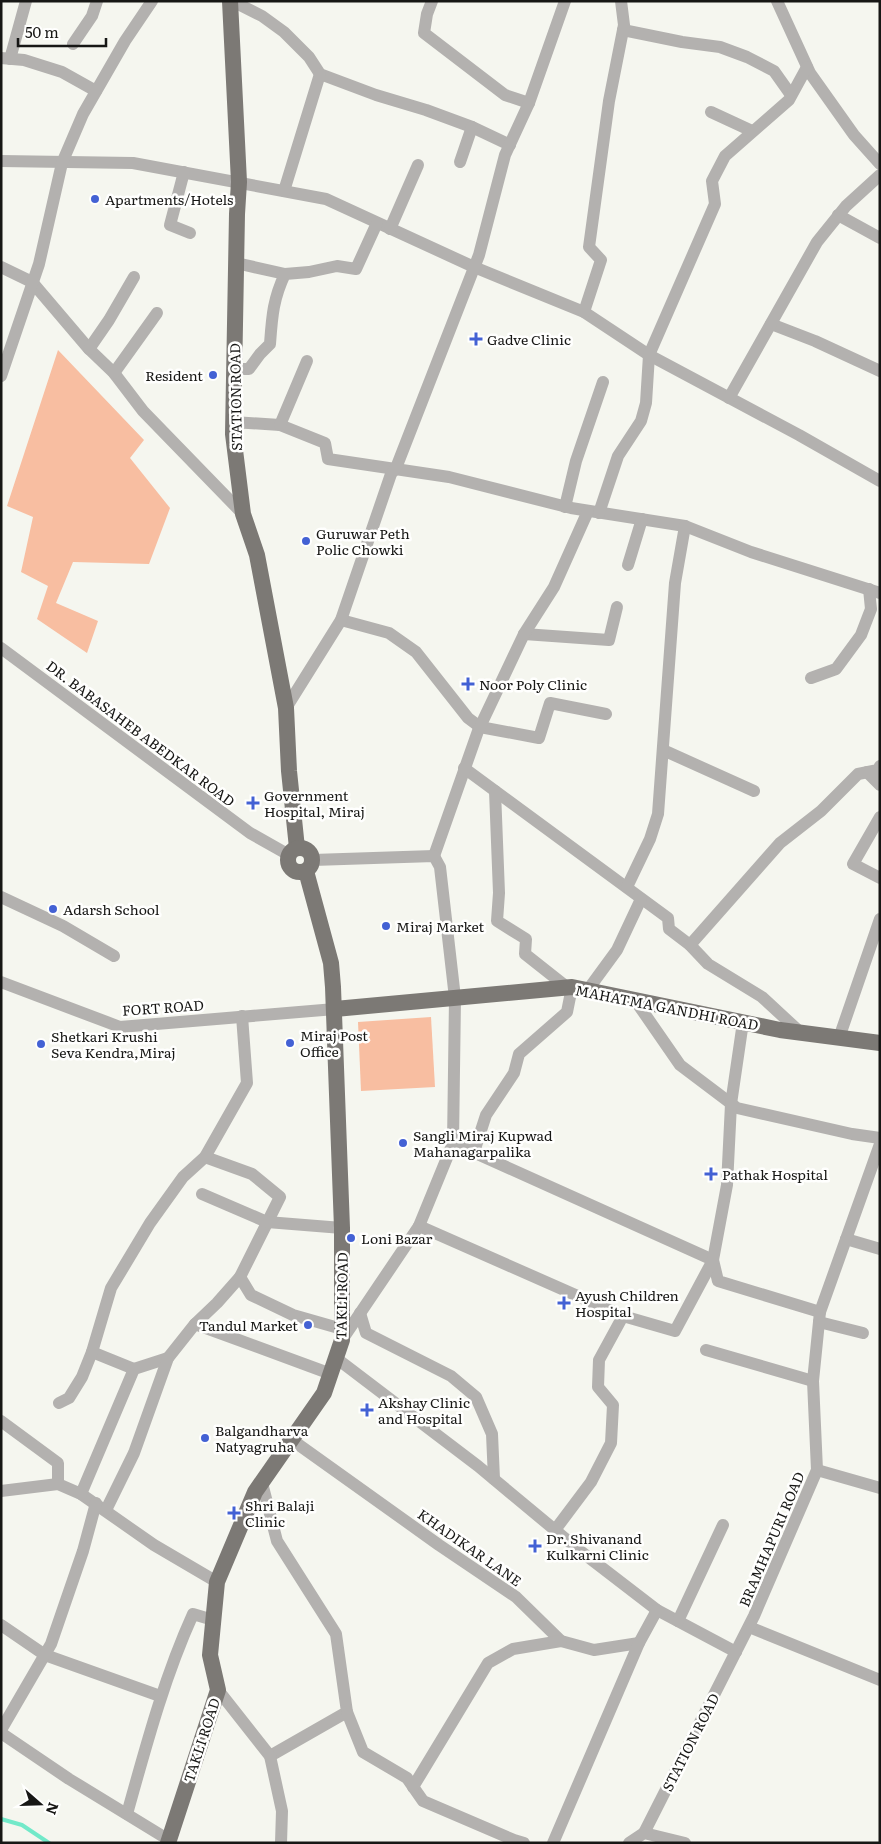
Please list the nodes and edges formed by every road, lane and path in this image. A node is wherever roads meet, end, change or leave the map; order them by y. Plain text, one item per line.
1 (26, 1) edge
2 (97, 1) edge
3 (152, 1) edge
4 (231, 1) edge
5 (432, 1) edge
6 (565, 1) edge
7 (621, 1) edge
8 (783, 4) edge
9 (623, 30) junction
10 (73, 44) dead end
11 (6, 58) edge
12 (807, 67) junction
13 (320, 74) junction
14 (96, 92) junction
15 (791, 95) junction
16 (528, 103) junction
17 (711, 112) dead end
18 (472, 127) junction
19 (752, 132) junction
20 (510, 145) junction
21 (1, 161) edge
22 (460, 162) dead end
23 (62, 163) junction
24 (880, 164) edge
25 (418, 165) dead end
26 (184, 172) junction
27 (880, 175) edge
28 (239, 182) junction
29 (284, 191) junction
30 (838, 216) junction
31 (377, 223) junction
32 (390, 228) junction
33 (190, 233) dead end
34 (880, 238) edge
35 (236, 263) junction
36 (1, 267) edge
37 (474, 267) junction
38 (286, 274) junction
39 (134, 277) dead end
40 (32, 282) junction
41 (584, 312) junction
42 (157, 313) dead end
43 (771, 324) junction
44 (89, 349) junction
45 (649, 355) junction
46 (308, 361) dead end
47 (234, 369) junction
48 (880, 371) edge
49 (114, 373) junction
50 (1, 376) edge
51 (603, 382) dead end
52 (730, 398) junction
53 (233, 422) junction
54 (280, 425) junction
55 (396, 468) junction
56 (880, 481) edge
57 (565, 507) junction
58 (594, 512) junction
59 (243, 514) junction
60 (642, 519) junction
61 (685, 526) junction
62 (628, 565) dead end
63 (874, 591) edge
64 (617, 607) dead end
65 (341, 620) junction
66 (524, 634) junction
67 (1, 648) edge
68 (811, 678) dead end
69 (286, 708) junction
70 (606, 714) dead end
71 (480, 727) junction
72 (663, 750) junction
73 (880, 766) edge
74 (464, 768) junction
75 (868, 772) junction
76 (880, 785) edge
77 (495, 791) junction
78 (754, 791) dead end
79 (880, 817) edge
80 (293, 851) junction
81 (434, 856) junction
82 (309, 865) junction
83 (880, 878) edge
84 (627, 887) junction
85 (1, 897) edge
86 (642, 899) junction
87 (880, 918) edge
88 (690, 945) junction
89 (114, 956) dead end
90 (1, 982) edge
91 (576, 989) junction
92 (455, 998) junction
93 (635, 1000) junction
94 (335, 1009) junction
95 (242, 1016) junction
96 (743, 1022) junction
97 (802, 1033) junction
98 (839, 1038) junction
99 (880, 1043) edge
100 (731, 1104) junction
101 (880, 1138) edge
102 (453, 1144) junction
103 (880, 1144) edge
104 (474, 1152) junction
105 (205, 1156) junction
106 (202, 1194) dead end
107 (267, 1222) junction
108 (419, 1226) junction
109 (342, 1228) junction
110 (846, 1239) junction
111 (880, 1249) edge
112 (713, 1260) junction
113 (240, 1277) junction
114 (360, 1313) junction
115 (622, 1316) junction
116 (820, 1317) junction
117 (195, 1324) junction
118 (863, 1333) dead end
119 (342, 1335) junction
120 (706, 1350) dead end
121 (92, 1352) junction
122 (168, 1358) junction
123 (336, 1358) junction
124 (134, 1369) junction
125 (331, 1374) junction
126 (812, 1381) junction
127 (59, 1403) dead end
128 (1, 1421) edge
129 (292, 1440) junction
130 (817, 1470) junction
131 (494, 1479) junction
132 (262, 1483) junction
133 (58, 1484) junction
134 (880, 1488) edge
135 (1, 1492) edge
136 (81, 1494) junction
137 (101, 1507) junction
138 (723, 1525) dead end
139 (555, 1530) junction
140 (217, 1582) junction
141 (656, 1610) junction
142 (213, 1620) junction
143 (678, 1621) junction
144 (1, 1625) edge
145 (749, 1627) junction
146 (561, 1641) junction
147 (638, 1643) junction
148 (736, 1652) junction
149 (45, 1655) junction
150 (880, 1680) edge
151 (218, 1690) junction
152 (160, 1696) junction
153 (346, 1712) junction
154 (1, 1731) edge
155 (270, 1756) junction
156 (413, 1787) junction
157 (127, 1814) junction
158 (644, 1833) junction
159 (169, 1841) edge
160 (281, 1843) edge
161 (524, 1843) edge
162 (552, 1843) edge
163 (629, 1843) edge
164 (685, 1843) edge

1 - 11 street
2 - 10 street
3 - 14 street
4 - 13 street
4 - 28 main road, STATION ROAD
5 - 16 street
6 - 16 street
7 - 9 street
8 - 12 street
9 - 15 street
9 - 41 street
11 - 14 street
12 - 15 street
12 - 24 street
13 - 18 street
13 - 29 street
14 - 23 street
15 - 19 street
16 - 20 street
17 - 19 street
18 - 20 street
18 - 22 street
19 - 45 street
20 - 37 street
21 - 23 street
23 - 26 street
23 - 40 street
25 - 32 street
26 - 28 street
26 - 33 street
27 - 30 street
28 - 29 street
28 - 35 main road, STATION ROAD
29 - 31 street
30 - 34 street
30 - 43 street
31 - 32 street
31 - 38 street
32 - 37 street
35 - 38 street
35 - 47 main road, STATION ROAD
36 - 40 street
37 - 41 street
37 - 55 street
38 - 47 street
39 - 44 street
40 - 44 street
40 - 50 street
41 - 45 street
42 - 49 street
43 - 48 street
43 - 52 street
44 - 49 street
45 - 52 street
45 - 58 street
46 - 54 street
47 - 53 main road, STATION ROAD
49 - 59 street
51 - 57 street
52 - 56 street
53 - 54 street
53 - 59 main road, STATION ROAD
54 - 55 street
55 - 57 street
55 - 65 street
57 - 58 street
58 - 60 street
58 - 66 street
59 - 69 main road, STATION ROAD
60 - 61 street
60 - 62 street
61 - 63 street
61 - 72 street
63 - 68 street
64 - 66 street
65 - 69 street
65 - 71 street
66 - 71 street
67 - 80 street, DR. BABASAHEB ABEDKAR ROAD
69 - 80 main road, STATION ROAD
70 - 71 street
71 - 74 street
72 - 78 street
72 - 84 street
73 - 75 street
74 - 77 street
74 - 81 street
75 - 76 street
75 - 88 street
77 - 84 street
77 - 91 street
79 - 83 street
80 - 82 main road
81 - 82 street
81 - 92 street
82 - 94 main road, TAKLI ROAD
84 - 86 street
85 - 89 street
86 - 88 street
86 - 91 street
87 - 98 street
88 - 97 street
90 - 95 street, FORT ROAD
91 - 92 main road, MAHATMA GANDHI ROAD
91 - 93 main road, MAHATMA GANDHI ROAD
91 - 104 street
92 - 94 main road, MAHATMA GANDHI ROAD
92 - 102 street
93 - 96 main road, MAHATMA GANDHI ROAD
93 - 100 street
94 - 95 street, FORT ROAD
94 - 109 main road, TAKLI ROAD
95 - 105 street
96 - 97 main road, MAHATMA GANDHI ROAD
96 - 100 street
97 - 98 main road, MAHATMA GANDHI ROAD
98 - 99 main road, MAHATMA GANDHI ROAD
100 - 101 street
100 - 112 street
102 - 104 street
102 - 108 street
103 - 110 street, BRAMHAPURI ROAD
104 - 112 street
105 - 107 street
105 - 121 street
106 - 107 street
107 - 109 street
107 - 113 street
108 - 114 street
108 - 115 street
109 - 119 main road, TAKLI ROAD
110 - 111 street
110 - 116 street, BRAMHAPURI ROAD
112 - 115 street
112 - 116 street
113 - 117 street
113 - 119 street
114 - 119 street
114 - 131 street
115 - 139 street
116 - 118 street
116 - 126 street, BRAMHAPURI ROAD
117 - 122 street
117 - 125 street
119 - 123 main road, TAKLI ROAD
120 - 126 street
121 - 124 street
121 - 127 street
122 - 124 street
122 - 137 street
123 - 125 main road, TAKLI ROAD
123 - 131 street
124 - 136 street
125 - 129 main road, TAKLI ROAD
126 - 130 street, BRAMHAPURI ROAD
128 - 133 street
129 - 132 main road, TAKLI ROAD
129 - 146 street, KHADIKAR LANE
130 - 134 street
130 - 145 street, BRAMHAPURI ROAD
131 - 139 street
132 - 140 main road, TAKLI ROAD
132 - 153 street
133 - 135 street
133 - 136 street
136 - 137 street
137 - 140 street
137 - 149 street
138 - 143 street
139 - 141 street
140 - 142 main road, TAKLI ROAD
141 - 143 street
141 - 147 street
142 - 151 main road, TAKLI ROAD
142 - 152 street
143 - 148 street
144 - 149 street
145 - 148 street, BRAMHAPURI ROAD
145 - 150 street
146 - 147 street, KHADIKAR LANE
146 - 156 street
147 - 162 street
148 - 158 street, STATION ROAD
149 - 152 street
149 - 154 street
151 - 155 street
151 - 159 main road, TAKLI ROAD
152 - 157 street
153 - 155 street
153 - 156 street
154 - 157 street
155 - 160 street
156 - 161 street
157 - 159 street
158 - 163 street
158 - 164 street

